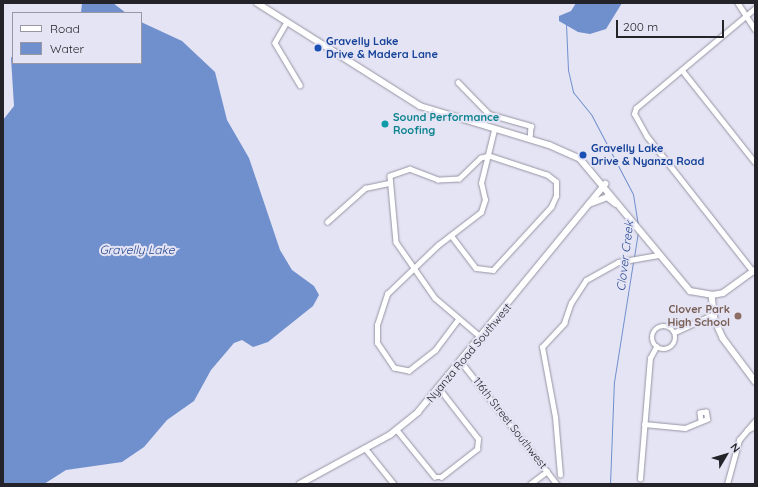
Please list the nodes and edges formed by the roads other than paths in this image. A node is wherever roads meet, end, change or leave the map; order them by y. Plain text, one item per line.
1 (257, 3) edge
2 (738, 3) edge
3 (755, 8) edge
4 (747, 15) junction
5 (287, 22) junction
6 (755, 29) edge
7 (682, 70) junction
8 (458, 82) dead end
9 (300, 85) dead end
10 (494, 130) junction
11 (530, 139) junction
12 (489, 156) junction
13 (755, 162) edge
14 (389, 182) junction
15 (605, 184) junction
16 (589, 204) junction
17 (629, 216) junction
18 (327, 222) dead end
19 (451, 235) junction
20 (659, 255) junction
21 (416, 269) junction
22 (754, 271) edge
23 (712, 295) junction
24 (714, 314) junction
25 (459, 319) junction
26 (675, 332) junction
27 (482, 338) junction
28 (656, 347) junction
29 (462, 363) junction
30 (755, 381) edge
31 (440, 390) junction
32 (701, 420) dead end
33 (755, 421) edge
34 (644, 424) junction
35 (755, 426) edge
36 (397, 430) junction
37 (747, 430) junction
38 (365, 448) junction
39 (547, 471) junction
40 (560, 475) dead end
41 (640, 479) dead end
42 (300, 484) edge
43 (394, 484) edge
44 (530, 484) edge
45 (558, 484) edge
46 (727, 484) edge

1 - 5 main road
2 - 4 street
3 - 4 street
4 - 6 street
4 - 7 street
5 - 9 street
5 - 10 main road
7 - 13 street
7 - 22 street
8 - 11 street
10 - 11 main road
10 - 12 street
11 - 15 main road
12 - 14 street
12 - 19 street
12 - 19 street
14 - 18 street
14 - 21 street
15 - 16 street, Nyanza Road Southwest
15 - 17 main road
16 - 17 main road
16 - 27 street, Nyanza Road Southwest
17 - 20 main road
19 - 21 street
20 - 23 main road
20 - 40 street
21 - 25 street
21 - 25 street
22 - 23 main road
23 - 24 street
24 - 26 street
24 - 30 street
25 - 27 street
26 - 28 street
26 - 28 street
27 - 29 street, Nyanza Road Southwest
28 - 34 street
29 - 31 street, Nyanza Road Southwest
29 - 39 street, 116th Street Southwest
31 - 36 street, Nyanza Road Southwest
31 - 36 street
32 - 34 street
33 - 37 street
34 - 41 street
35 - 37 street
36 - 38 street, Nyanza Road Southwest
37 - 46 street
38 - 42 street, Nyanza Road Southwest
38 - 43 street
39 - 44 street
39 - 45 street, 116th Street Southwest

